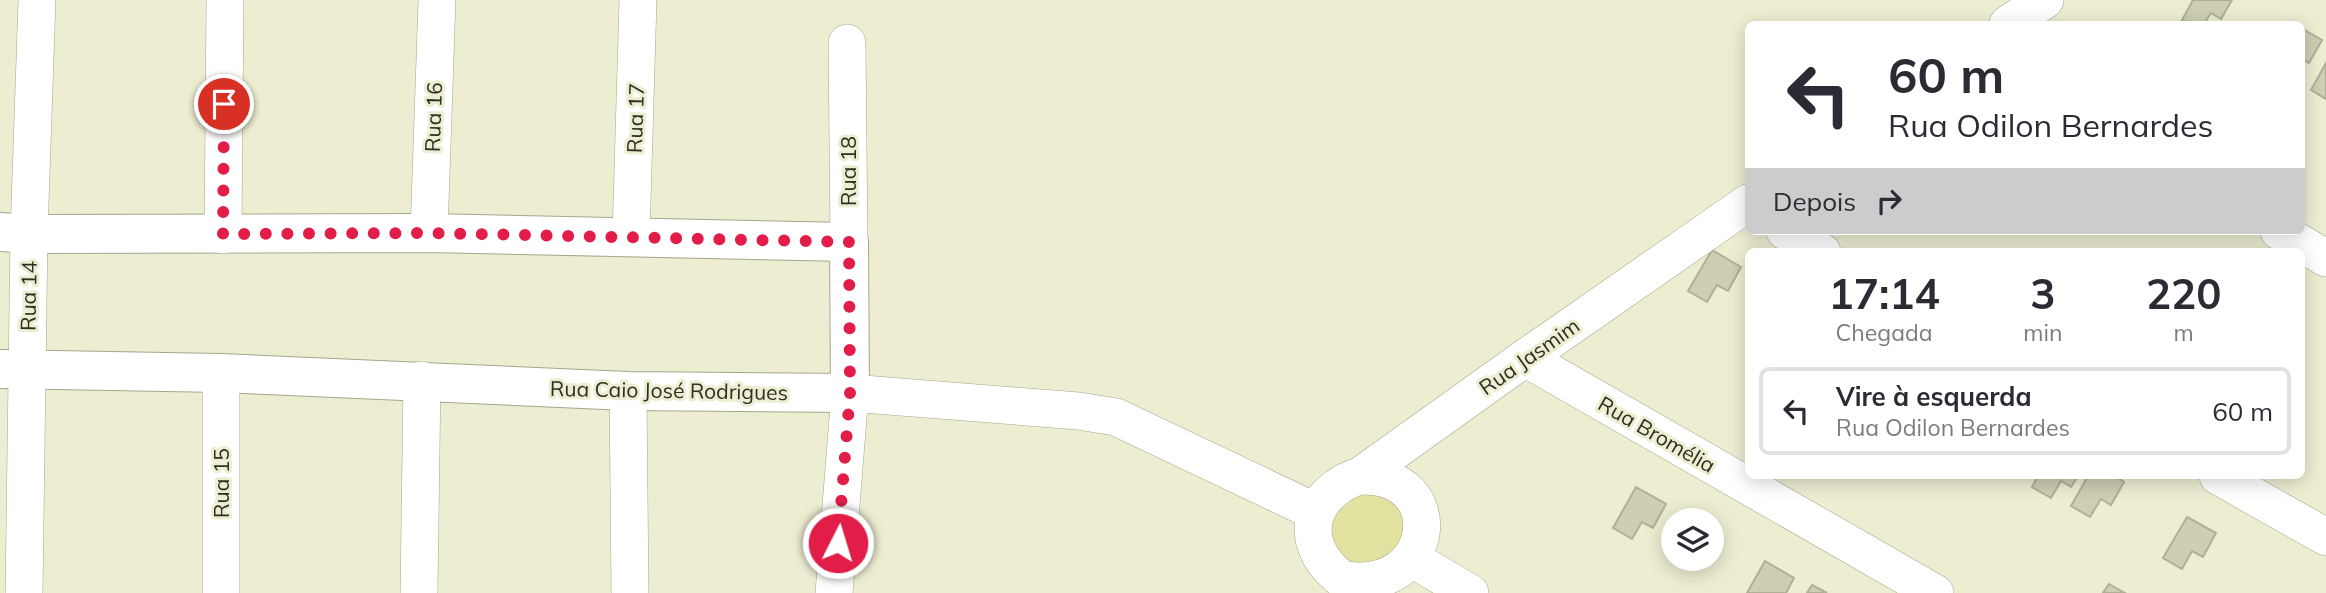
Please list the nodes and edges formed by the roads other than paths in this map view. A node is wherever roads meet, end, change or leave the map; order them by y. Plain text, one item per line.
1 (37, 0) edge
2 (225, 0) edge
3 (437, 0) edge
4 (638, 0) edge
5 (2045, 0) edge
6 (2013, 21) edge
7 (847, 43) dead end
8 (1745, 208) edge
9 (15, 233) edge
10 (429, 233) junction
11 (223, 234) junction
12 (1792, 235) edge
13 (2286, 235) edge
14 (631, 236) junction
15 (849, 242) junction
16 (1815, 248) edge
17 (2326, 258) edge
18 (1525, 358) junction
19 (14, 369) edge
20 (221, 373) junction
21 (422, 380) junction
22 (628, 391) junction
23 (850, 393) junction
24 (1360, 477) junction
25 (2223, 479) edge
26 (1317, 512) junction
27 (2326, 537) edge
28 (1414, 560) junction
29 (1350, 587) edge
30 (24, 593) edge
31 (221, 593) edge
32 (419, 593) edge
33 (630, 593) edge
34 (834, 593) edge
35 (1470, 593) edge
36 (1935, 593) edge

1 - 9 street, Rua 14
2 - 11 street
3 - 10 street, Rua 16
4 - 14 street, Rua 17
5 - 6 street
7 - 15 street, Rua 18
8 - 18 street, Rua Jasmim
9 - 11 street
9 - 19 street, Rua 14
10 - 11 street
10 - 14 street
12 - 16 street
13 - 17 street
14 - 15 street
15 - 23 street, Rua 18
18 - 24 street, Rua Jasmim
18 - 36 street, Rua Bromélia
19 - 20 street, Rua Caio José Rodrigues
19 - 30 street, Rua 14
20 - 21 street, Rua Caio José Rodrigues
20 - 31 street, Rua 15
21 - 22 street, Rua Caio José Rodrigues
21 - 32 street
22 - 23 street, Rua Caio José Rodrigues
22 - 33 street
23 - 26 street, Rua Caio José Rodrigues
23 - 34 street, Rua 18
24 - 26 street, Rua Jasmim
24 - 28 street
25 - 27 street
26 - 29 street
28 - 29 street
28 - 35 street

